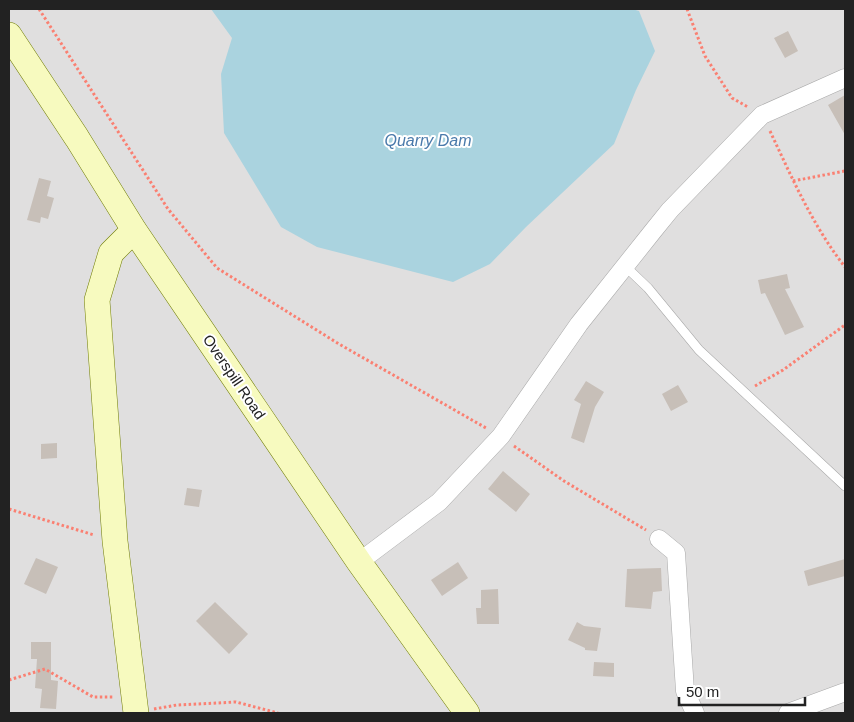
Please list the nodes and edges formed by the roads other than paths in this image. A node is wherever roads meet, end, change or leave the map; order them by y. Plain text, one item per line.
1 (9, 35) edge
2 (845, 78) edge
3 (134, 230) junction
4 (626, 267) junction
5 (845, 486) edge
6 (659, 539) road end
7 (359, 562) junction
8 (845, 692) edge
9 (136, 708) edge
10 (820, 708) edge
11 (467, 713) edge
12 (695, 713) edge
13 (788, 713) edge

1 - 3 street, Overspill Road
2 - 4 street
3 - 7 street, Overspill Road
3 - 9 street
4 - 5 lane
4 - 7 street
6 - 12 street
7 - 11 street, Overspill Road
8 - 10 street
10 - 13 street

